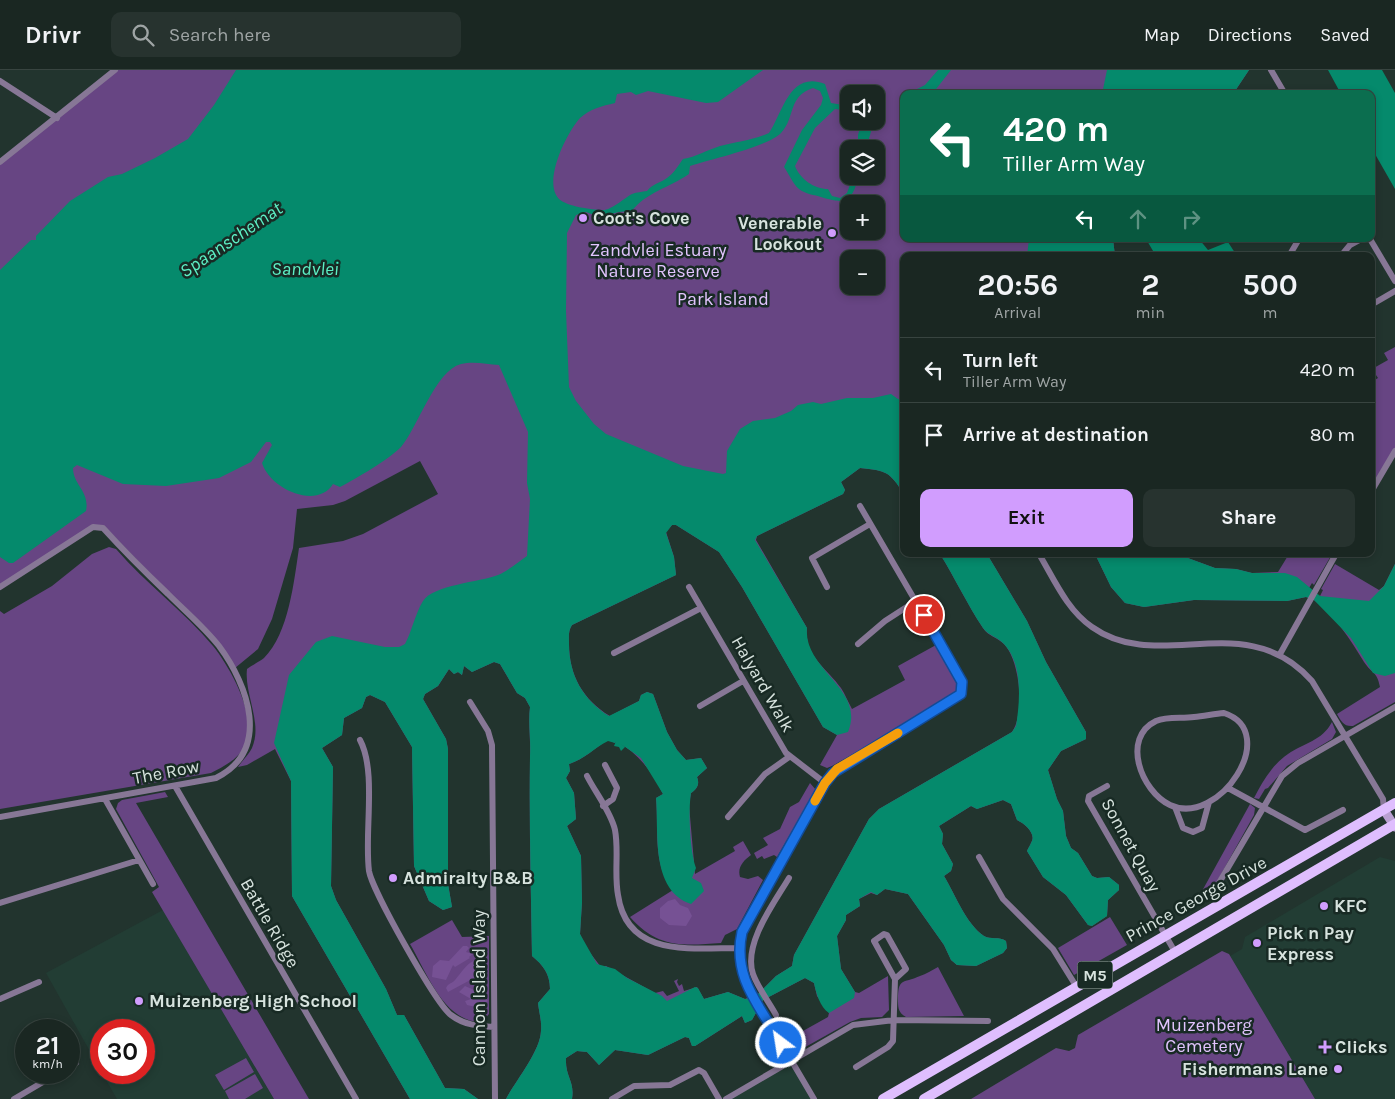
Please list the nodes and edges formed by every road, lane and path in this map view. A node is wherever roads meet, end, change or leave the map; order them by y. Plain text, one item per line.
1 (115, 70) edge
2 (1271, 70) edge
3 (0, 81) edge
4 (1283, 90) edge
5 (57, 118) junction
6 (0, 162) edge
7 (1356, 242) edge
8 (1372, 242) edge
9 (1344, 252) edge
10 (1395, 281) edge
11 (1395, 291) edge
12 (1375, 303) edge
13 (1395, 451) edge
14 (1375, 485) edge
15 (860, 506) dead end
16 (870, 524) junction
17 (1041, 557) edge
18 (1334, 557) edge
19 (0, 587) edge
20 (689, 587) dead end
21 (827, 587) dead end
22 (916, 601) junction
23 (701, 608) junction
24 (858, 644) dead end
25 (614, 653) dead end
26 (1280, 654) junction
27 (743, 681) junction
28 (470, 702) dead end
29 (700, 706) dead end
30 (1395, 707) edge
31 (1345, 736) junction
32 (360, 740) dead end
33 (789, 757) junction
34 (605, 766) dead end
35 (587, 776) dead end
36 (825, 783) junction
37 (175, 786) junction
38 (1107, 786) dead end
39 (1228, 788) junction
40 (105, 799) junction
41 (1383, 799) junction
42 (1209, 802) junction
43 (1395, 803) edge
44 (603, 806) junction
45 (1175, 807) junction
46 (1263, 807) junction
47 (1343, 810) dead end
48 (1384, 810) junction
49 (0, 817) edge
50 (728, 818) dead end
51 (1395, 825) edge
52 (979, 857) dead end
53 (139, 860) junction
54 (789, 878) dead end
55 (153, 884) dead end
56 (1216, 888) dead end
57 (0, 903) edge
58 (742, 932) junction
59 (1165, 935) junction
60 (756, 937) junction
61 (739, 948) junction
62 (1175, 952) junction
63 (895, 979) junction
64 (38, 982) dead end
65 (1076, 986) junction
66 (0, 999) edge
67 (776, 1015) dead end
68 (894, 1020) junction
69 (988, 1021) dead end
70 (494, 1027) junction
71 (791, 1061) junction
72 (856, 1067) dead end
73 (40, 1084) edge
74 (14, 1099) edge
75 (356, 1099) edge
76 (495, 1099) edge
77 (612, 1099) edge
78 (719, 1099) edge
79 (726, 1099) edge
80 (814, 1099) edge
81 (883, 1099) edge
82 (924, 1099) edge

1 - 5 street
2 - 4 street
3 - 5 street
5 - 6 street
7 - 9 street
8 - 10 street
11 - 12 street
13 - 14 street
15 - 16 street
16 - 21 street
16 - 22 street
17 - 26 street
18 - 26 street
19 - 37 street, The Row
20 - 23 street, Halyard Walk
22 - 24 street
22 - 36 street
23 - 25 street
23 - 27 street, Halyard Walk
26 - 31 street
27 - 29 street
27 - 33 street, Halyard Walk
28 - 70 street, Cannon Island Way
30 - 31 street
31 - 41 street
31 - 46 street
32 - 70 street
33 - 36 street, Halyard Walk
33 - 50 street
34 - 44 street
35 - 44 street
36 - 58 street
37 - 40 street, The Row
37 - 75 street, Battle Ridge
38 - 59 street, Sonnet Quay
39 - 42 street
39 - 45 street
39 - 46 street
40 - 49 street, The Row
40 - 53 street
41 - 43 street
41 - 48 street
42 - 45 street
42 - 45 street
43 - 48 main road, Prince George Drive / M5
44 - 61 street
46 - 47 street
46 - 56 street
48 - 51 street
48 - 59 main road, Prince George Drive / M5
51 - 62 main road, Prince George Drive / M5
52 - 65 street
53 - 55 street
53 - 57 street
54 - 60 street
58 - 60 street
58 - 61 street
59 - 62 street, Sonnet Quay
59 - 65 main road, Prince George Drive / M5
60 - 67 street
61 - 71 street
62 - 82 main road, Prince George Drive / M5
63 - 63 street
63 - 68 street
64 - 66 street
65 - 81 main road, Prince George Drive / M5
68 - 69 street
68 - 71 street
68 - 72 street
70 - 76 street, Cannon Island Way
71 - 79 street
71 - 80 street
73 - 74 street
77 - 78 street

